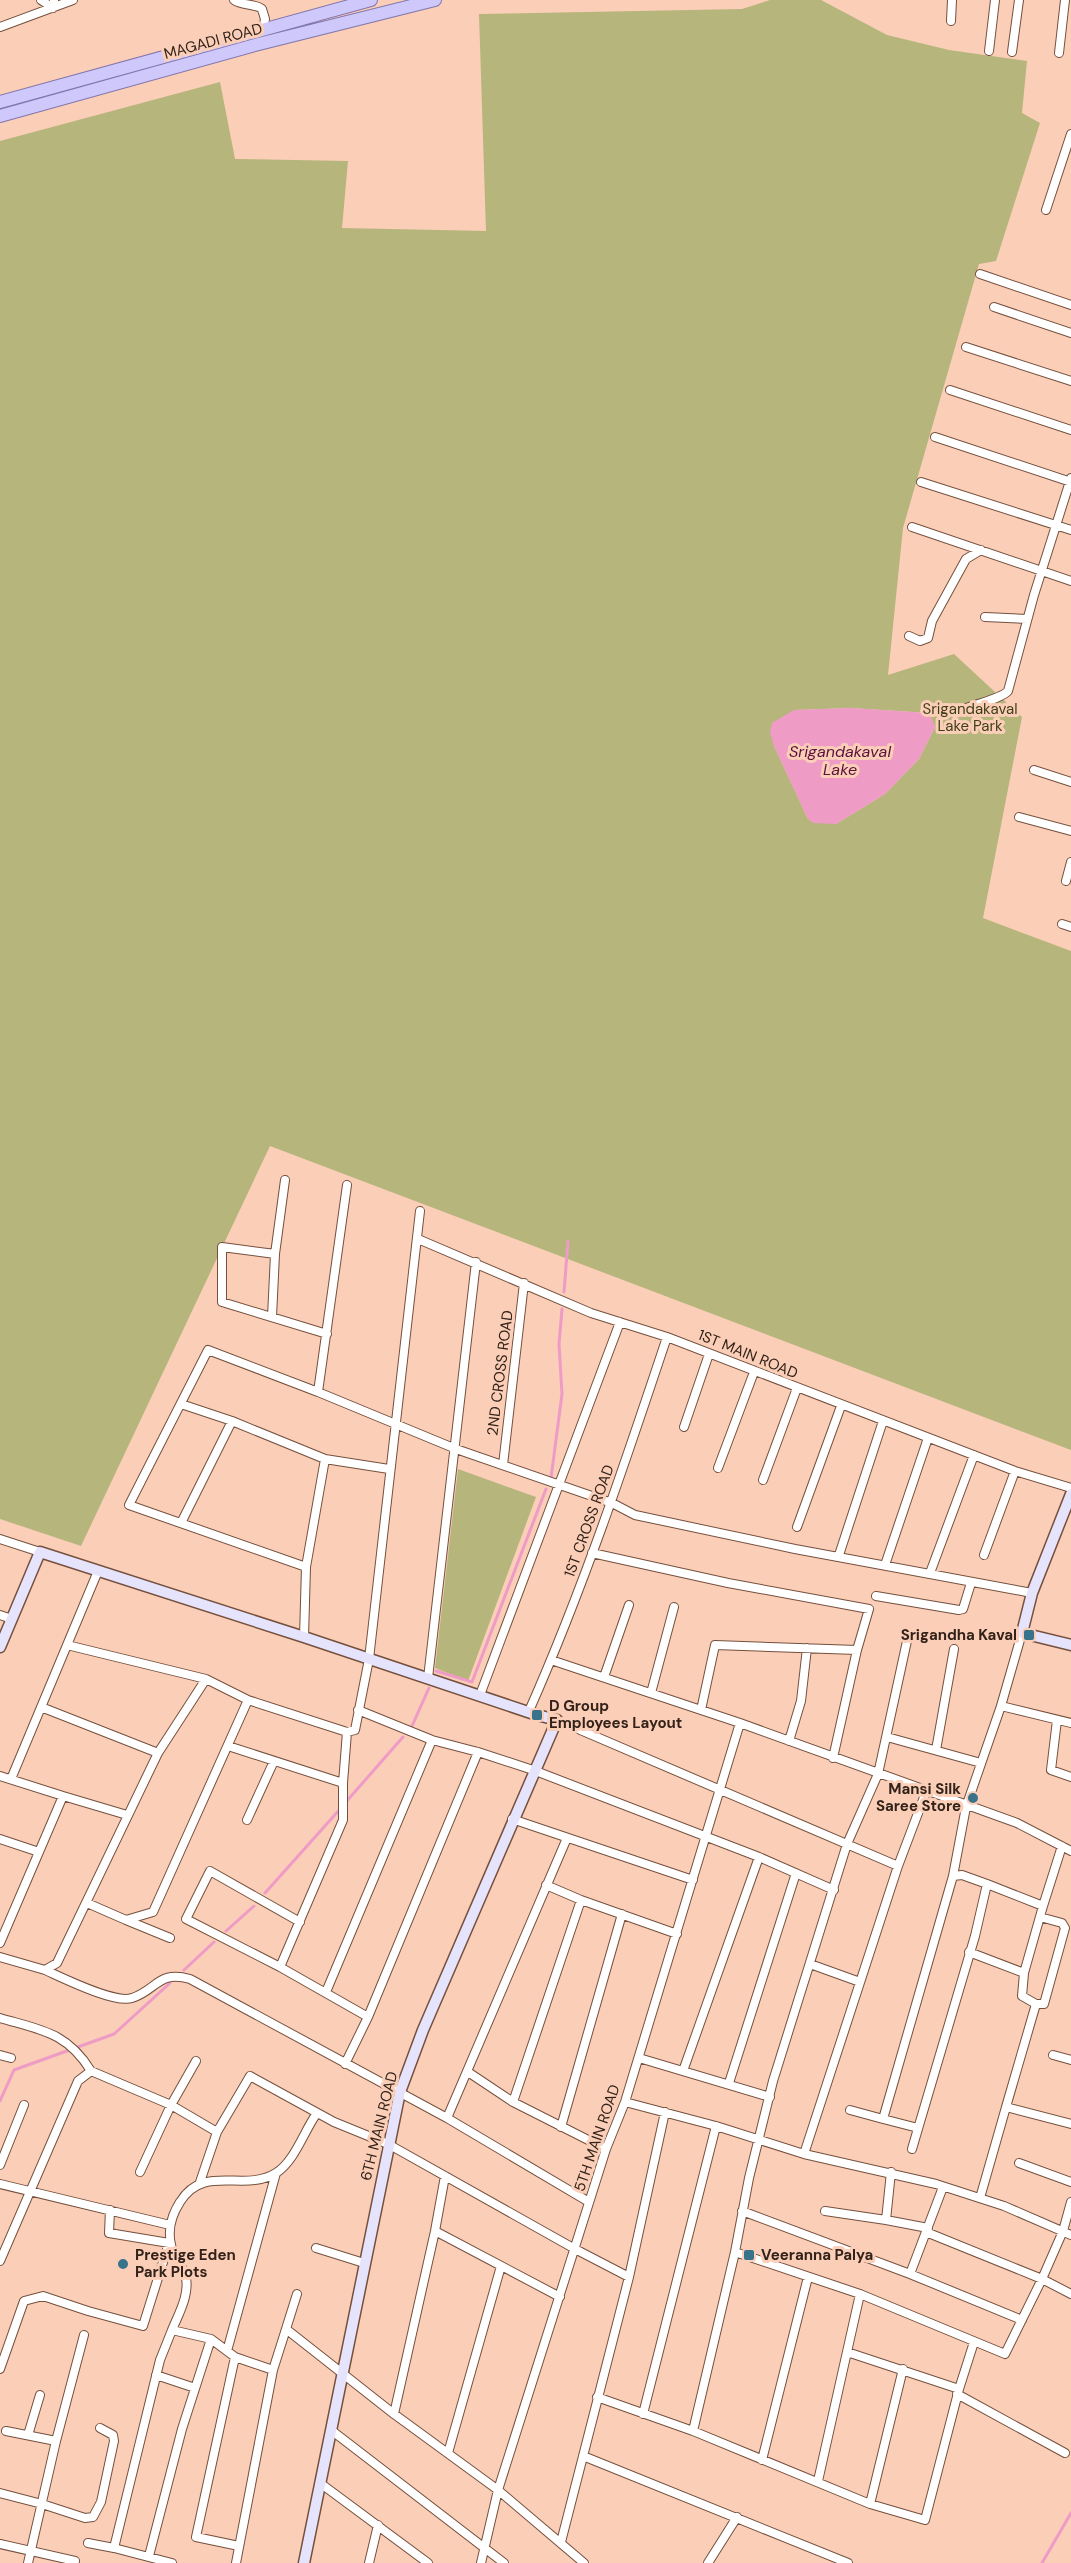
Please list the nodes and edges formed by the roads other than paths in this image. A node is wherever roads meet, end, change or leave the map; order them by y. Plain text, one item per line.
1 (41, 0) edge
2 (73, 0) edge
3 (234, 0) edge
4 (371, 0) edge
5 (435, 0) edge
6 (952, 0) edge
7 (995, 0) edge
8 (1019, 0) edge
9 (1065, 0) edge
10 (53, 4) edge
11 (951, 21) dead end
12 (0, 27) edge
13 (263, 29) junction
14 (989, 51) dead end
15 (1012, 52) dead end
16 (1059, 53) dead end
17 (0, 102) edge
18 (0, 116) edge
19 (1071, 134) edge
20 (1046, 210) dead end
21 (980, 274) dead end
22 (1071, 305) edge
23 (994, 307) dead end
24 (1071, 333) edge
25 (966, 347) dead end
26 (1071, 381) edge
27 (950, 390) dead end
28 (1071, 430) edge
29 (935, 437) dead end
30 (1071, 481) edge
31 (921, 482) dead end
32 (1057, 524) junction
33 (912, 527) dead end
34 (1071, 530) edge
35 (981, 550) junction
36 (1042, 571) junction
37 (1071, 581) edge
38 (985, 617) dead end
39 (1027, 618) junction
40 (909, 636) dead end
41 (962, 710) dead end
42 (1034, 770) dead end
43 (1071, 782) edge
44 (1019, 817) dead end
45 (1071, 831) edge
46 (1071, 862) edge
47 (1066, 881) dead end
48 (1062, 924) dead end
49 (1071, 927) edge
50 (285, 1180) dead end
51 (346, 1185) dead end
52 (420, 1211) dead end
53 (418, 1239) junction
54 (276, 1254) junction
55 (477, 1262) junction
56 (524, 1283) junction
57 (272, 1317) junction
58 (620, 1322) junction
59 (327, 1334) junction
60 (667, 1337) junction
61 (709, 1354) junction
62 (754, 1372) junction
63 (797, 1388) junction
64 (318, 1392) junction
65 (181, 1404) junction
66 (841, 1406) junction
67 (232, 1421) junction
68 (882, 1421) junction
69 (397, 1425) junction
70 (684, 1427) dead end
71 (928, 1438) junction
72 (456, 1449) junction
73 (974, 1455) junction
74 (325, 1459) junction
75 (503, 1465) junction
76 (718, 1468) dead end
77 (389, 1469) junction
78 (1015, 1471) junction
79 (763, 1480) dead end
80 (561, 1485) junction
81 (1071, 1488) edge
82 (1071, 1494) edge
83 (612, 1503) junction
84 (181, 1523) junction
85 (797, 1527) dead end
86 (0, 1539) edge
87 (40, 1552) junction
88 (592, 1552) junction
89 (984, 1555) dead end
90 (839, 1556) junction
91 (885, 1565) junction
92 (306, 1567) junction
93 (98, 1571) junction
94 (930, 1573) junction
95 (971, 1583) junction
96 (1032, 1593) junction
97 (876, 1596) dead end
98 (629, 1605) dead end
99 (674, 1607) dead end
100 (0, 1615) edge
101 (12, 1619) junction
102 (1022, 1633) junction
103 (304, 1636) junction
104 (907, 1641) dead end
105 (67, 1645) junction
106 (1071, 1645) edge
107 (0, 1647) edge
108 (807, 1648) junction
109 (954, 1649) dead end
110 (857, 1650) junction
111 (369, 1659) junction
112 (551, 1660) junction
113 (604, 1677) junction
114 (206, 1678) junction
115 (428, 1678) junction
116 (651, 1693) junction
117 (480, 1695) junction
118 (249, 1700) junction
119 (1001, 1706) junction
120 (41, 1707) junction
121 (358, 1710) junction
122 (701, 1710) junction
123 (529, 1711) junction
124 (557, 1720) junction
125 (1057, 1720) junction
126 (740, 1723) junction
127 (1071, 1723) edge
128 (347, 1732) junction
129 (887, 1737) junction
130 (432, 1740) junction
131 (789, 1741) junction
132 (228, 1746) junction
133 (936, 1750) junction
134 (478, 1752) junction
135 (158, 1753) junction
136 (834, 1758) junction
137 (274, 1761) junction
138 (981, 1763) junction
139 (533, 1770) junction
140 (878, 1774) junction
141 (0, 1776) edge
142 (1071, 1777) edge
143 (11, 1779) junction
144 (343, 1783) junction
145 (721, 1790) junction
146 (926, 1792) junction
147 (63, 1796) junction
148 (966, 1807) junction
149 (127, 1815) junction
150 (512, 1819) junction
151 (247, 1820) dead end
152 (567, 1838) junction
153 (706, 1838) junction
154 (0, 1839) edge
155 (847, 1844) junction
156 (1062, 1846) junction
157 (1071, 1851) edge
158 (39, 1852) junction
159 (759, 1857) junction
160 (898, 1866) junction
161 (796, 1873) junction
162 (953, 1876) junction
163 (693, 1880) junction
164 (987, 1884) junction
165 (546, 1886) junction
166 (834, 1890) junction
167 (581, 1900) junction
168 (87, 1903) junction
169 (1043, 1906) junction
170 (622, 1914) junction
171 (1040, 1917) junction
172 (126, 1920) junction
173 (300, 1922) junction
174 (677, 1934) junction
175 (170, 1938) dead end
176 (0, 1943) edge
177 (969, 1952) junction
178 (0, 1957) edge
179 (810, 1964) junction
180 (280, 1967) junction
181 (45, 1971) junction
182 (1024, 1973) junction
183 (860, 1982) junction
184 (326, 1992) junction
185 (1036, 2004) junction
186 (368, 2017) junction
187 (0, 2018) edge
188 (0, 2055) edge
189 (1053, 2055) dead end
190 (11, 2058) dead end
191 (639, 2058) junction
192 (196, 2061) dead end
193 (1071, 2061) edge
194 (345, 2064) junction
195 (91, 2071) junction
196 (683, 2071) junction
197 (468, 2072) junction
198 (729, 2083) junction
199 (400, 2092) junction
200 (770, 2097) junction
201 (513, 2102) junction
202 (625, 2102) junction
203 (24, 2105) dead end
204 (171, 2105) junction
205 (1006, 2107) junction
206 (850, 2110) dead end
207 (665, 2112) junction
208 (317, 2113) junction
209 (447, 2118) junction
210 (882, 2119) junction
211 (1071, 2124) edge
212 (716, 2126) junction
213 (561, 2127) junction
214 (918, 2128) junction
215 (217, 2132) junction
216 (758, 2140) junction
217 (388, 2144) junction
218 (606, 2149) junction
219 (912, 2149) dead end
220 (804, 2154) junction
221 (1019, 2163) dead end
222 (0, 2165) edge
223 (140, 2172) dead end
224 (891, 2172) junction
225 (276, 2173) junction
226 (445, 2176) junction
227 (200, 2182) junction
228 (1071, 2182) edge
229 (0, 2184) edge
230 (943, 2187) junction
231 (29, 2191) junction
232 (980, 2198) junction
233 (589, 2202) junction
234 (1071, 2202) edge
235 (110, 2210) junction
236 (742, 2211) junction
237 (825, 2211) dead end
238 (886, 2220) junction
239 (170, 2225) junction
240 (927, 2230) junction
241 (435, 2231) junction
242 (1063, 2231) junction
243 (1071, 2235) edge
244 (169, 2243) junction
245 (316, 2248) dead end
246 (576, 2249) junction
247 (735, 2252) junction
248 (0, 2261) edge
249 (364, 2263) junction
250 (501, 2266) junction
251 (910, 2274) junction
252 (629, 2277) junction
253 (808, 2277) junction
254 (1042, 2279) junction
255 (297, 2294) dead end
256 (860, 2294) junction
257 (1071, 2294) edge
258 (560, 2297) junction
259 (1022, 2320) junction
260 (286, 2329) junction
261 (172, 2330) junction
262 (84, 2335) dead end
263 (211, 2339) junction
264 (974, 2342) junction
265 (227, 2351) junction
266 (847, 2352) junction
267 (235, 2357) junction
268 (0, 2369) edge
269 (903, 2369) junction
270 (273, 2370) junction
271 (343, 2373) junction
272 (156, 2375) junction
273 (195, 2388) junction
274 (958, 2392) junction
275 (40, 2395) dead end
276 (597, 2397) junction
277 (394, 2414) junction
278 (643, 2414) junction
279 (100, 2428) dead end
280 (331, 2430) junction
281 (6, 2431) dead end
282 (693, 2431) junction
283 (28, 2435) junction
284 (56, 2441) junction
285 (448, 2453) junction
286 (1065, 2453) dead end
287 (583, 2456) junction
288 (762, 2460) junction
289 (818, 2481) junction
290 (320, 2483) junction
291 (498, 2490) junction
292 (0, 2493) edge
293 (42, 2504) junction
294 (870, 2504) junction
295 (737, 2517) junction
296 (378, 2525) junction
297 (561, 2542) junction
298 (88, 2543) dead end
299 (0, 2544) edge
300 (239, 2546) junction
301 (485, 2547) junction
302 (114, 2548) junction
303 (32, 2550) junction
304 (416, 2553) junction
305 (149, 2556) junction
306 (829, 2560) edge
307 (75, 2561) dead end
308 (709, 2562) edge
309 (28, 2563) edge
310 (172, 2563) edge
311 (236, 2563) edge
312 (304, 2563) edge
313 (369, 2563) edge
314 (414, 2563) edge
315 (428, 2563) edge
316 (482, 2563) edge
317 (504, 2563) edge
318 (584, 2563) edge
319 (848, 2563) edge

1 - 10 street
2 - 10 street
3 - 13 street
4 - 13 main road, MAGADI ROAD
5 - 18 main road, MAGADI ROAD
6 - 11 street
7 - 14 street
8 - 15 street
9 - 16 street
10 - 12 street
13 - 17 main road, MAGADI ROAD
19 - 20 street
21 - 22 street
23 - 24 street
25 - 26 street
27 - 28 street
29 - 30 street
30 - 32 street
31 - 32 street
32 - 34 street
32 - 36 street
33 - 35 street
35 - 36 street
35 - 40 street
36 - 37 street
36 - 39 street
38 - 39 street
39 - 41 street
42 - 43 street
44 - 45 street
46 - 47 street
48 - 49 street
50 - 54 street
51 - 59 street
52 - 53 street
53 - 55 street, 1ST MAIN ROAD
53 - 69 street
54 - 57 street
54 - 57 street
55 - 56 street, 1ST MAIN ROAD
55 - 72 street
56 - 58 street, 1ST MAIN ROAD
56 - 75 street, 2ND CROSS ROAD
57 - 59 street
58 - 60 street, 1ST MAIN ROAD
58 - 80 street
59 - 64 street
60 - 61 street, 1ST MAIN ROAD
60 - 83 street, 1ST CROSS ROAD
61 - 62 street, 1ST MAIN ROAD
61 - 70 street
62 - 63 street, 1ST MAIN ROAD
62 - 76 street
63 - 66 street, 1ST MAIN ROAD
63 - 79 street
64 - 65 street
64 - 69 street
65 - 67 street
65 - 84 street
66 - 68 street, 1ST MAIN ROAD
66 - 85 street
67 - 74 street
67 - 84 street
68 - 71 street, 1ST MAIN ROAD
68 - 90 street
69 - 72 street
69 - 77 street
71 - 73 street, 1ST MAIN ROAD
71 - 91 street
72 - 75 street
72 - 115 street
73 - 78 street, 1ST MAIN ROAD
73 - 94 street
74 - 77 street
74 - 92 street
75 - 80 street
77 - 111 street
78 - 81 street, 1ST MAIN ROAD
78 - 89 street
80 - 83 street
80 - 117 street
82 - 96 street
83 - 88 street, 1ST CROSS ROAD
83 - 90 street
84 - 92 street
86 - 87 street
87 - 93 street
87 - 101 street
88 - 110 street
88 - 112 street, 1ST CROSS ROAD
90 - 91 street
91 - 94 street
92 - 103 street
93 - 103 street
93 - 105 street
94 - 95 street
95 - 96 street
95 - 97 street
96 - 102 street
98 - 113 street
99 - 116 street
100 - 101 street
101 - 107 street
102 - 106 street
102 - 119 street
103 - 111 street
104 - 129 street
105 - 114 street
105 - 120 street
108 - 110 street
108 - 122 street
108 - 131 street
109 - 133 street
110 - 136 street
111 - 115 street
111 - 121 street
112 - 113 street
112 - 123 street, 1ST CROSS ROAD
113 - 116 street
114 - 118 street
114 - 135 street
115 - 117 street
116 - 122 street
117 - 123 street
118 - 128 street
118 - 132 street
119 - 125 street
119 - 138 street
120 - 135 street
120 - 143 street
121 - 128 street
121 - 130 street
122 - 126 street
123 - 124 street
124 - 139 street, 6TH MAIN ROAD
124 - 145 street
125 - 127 street
125 - 142 street
126 - 131 street
126 - 145 street, 5TH MAIN ROAD
128 - 144 street
129 - 133 street
129 - 140 street
130 - 134 street
130 - 184 street
131 - 136 street
132 - 137 street
132 - 172 street
133 - 138 street
134 - 139 street
134 - 186 street
135 - 149 street
136 - 140 street
137 - 144 street
137 - 151 street
138 - 148 street
139 - 150 street, 6TH MAIN ROAD
139 - 153 street
140 - 146 street
140 - 155 street
141 - 143 street
143 - 147 street
144 - 173 street
145 - 153 street, 5TH MAIN ROAD
145 - 155 street
146 - 148 street
146 - 160 street
147 - 149 street
147 - 158 street
148 - 156 street
148 - 162 street
149 - 168 street
150 - 152 street
150 - 199 street, 6TH MAIN ROAD
152 - 163 street
152 - 165 street
153 - 159 street
153 - 163 street, 5TH MAIN ROAD
154 - 158 street
155 - 160 street
155 - 166 street
156 - 157 street
156 - 169 street
158 - 176 street
159 - 161 street
159 - 196 street
160 - 183 street
161 - 166 street
161 - 198 street
162 - 164 street
162 - 210 street
163 - 174 street, 5TH MAIN ROAD
164 - 169 street
164 - 177 street
165 - 167 street
165 - 197 street
166 - 179 street
167 - 170 street
167 - 201 street
168 - 172 street
168 - 181 street
169 - 171 street
170 - 174 street
170 - 213 street
171 - 182 street
171 - 185 street
172 - 175 street
173 - 180 street
173 - 180 street
174 - 191 street, 5TH MAIN ROAD
177 - 182 street
177 - 214 street
178 - 181 street
179 - 183 street
179 - 200 street
180 - 184 street
181 - 194 street
182 - 185 street
183 - 220 street
184 - 186 street
185 - 205 street
186 - 194 street
187 - 195 street
188 - 190 street
189 - 193 street
191 - 196 street
191 - 202 street, 5TH MAIN ROAD
192 - 204 street
194 - 199 street
195 - 204 street
195 - 231 street
196 - 198 street
197 - 201 street
197 - 209 street
198 - 200 street
199 - 209 street
199 - 217 street, 6TH MAIN ROAD
200 - 216 street
201 - 213 street
202 - 207 street
202 - 218 street, 5TH MAIN ROAD
203 - 222 street
204 - 215 street
204 - 223 street
205 - 211 street
205 - 232 street
206 - 210 street
207 - 212 street
207 - 252 street
208 - 215 street
208 - 217 street
208 - 225 street
209 - 233 street
210 - 214 street
212 - 216 street
212 - 278 street
213 - 218 street
214 - 219 street
215 - 227 street
216 - 220 street
216 - 236 street
217 - 226 street
217 - 249 street, 6TH MAIN ROAD
218 - 233 street, 5TH MAIN ROAD
220 - 224 street
221 - 228 street
224 - 230 street
224 - 238 street
225 - 227 street
225 - 265 street
226 - 241 street
226 - 246 street
227 - 239 street
229 - 231 street
230 - 232 street
230 - 240 street
231 - 235 street
231 - 248 street
232 - 242 street
233 - 246 street, 5TH MAIN ROAD
234 - 242 street
235 - 239 street
235 - 244 street
236 - 247 street
236 - 251 street
237 - 238 street
238 - 240 street
239 - 244 street
240 - 251 street
240 - 254 street
241 - 250 street
241 - 277 street
242 - 243 street
242 - 254 street
244 - 261 street
244 - 268 street
245 - 249 street
246 - 252 street
246 - 258 street, 5TH MAIN ROAD
247 - 253 street
247 - 282 street
249 - 271 street, 6TH MAIN ROAD
250 - 258 street
250 - 285 street
251 - 259 street
252 - 276 street
253 - 256 street
253 - 288 street
254 - 257 street
254 - 259 street
255 - 260 street
256 - 264 street
256 - 266 street
258 - 291 street, 5TH MAIN ROAD
259 - 264 street
260 - 270 street
260 - 271 street
261 - 263 street
261 - 272 street
262 - 284 street
263 - 265 street
263 - 273 street
264 - 274 street
265 - 267 street
266 - 269 street
266 - 289 street
267 - 270 street
267 - 300 street
269 - 274 street
269 - 294 street
270 - 300 street
271 - 277 street
271 - 280 street, 6TH MAIN ROAD
272 - 273 street
272 - 302 street
273 - 305 street
274 - 286 street
274 - 294 street
275 - 283 street
276 - 278 street
276 - 287 street
277 - 285 street
278 - 282 street
279 - 293 street
280 - 290 street, 6TH MAIN ROAD
280 - 301 street
281 - 283 street
282 - 288 street
283 - 284 street
284 - 293 street
285 - 291 street
287 - 295 street
287 - 297 street
288 - 289 street
289 - 294 street
290 - 296 street
290 - 312 street, 6TH MAIN ROAD
291 - 297 street
291 - 301 street, 5TH MAIN ROAD
292 - 293 street
293 - 303 street
295 - 306 street
295 - 308 street
296 - 304 street
296 - 313 street
297 - 318 street
298 - 302 street
299 - 303 street
300 - 311 street
301 - 316 street, 5TH MAIN ROAD
301 - 317 street
302 - 305 street
303 - 307 street
303 - 309 street
304 - 314 street
304 - 315 street
305 - 310 street
306 - 319 street

